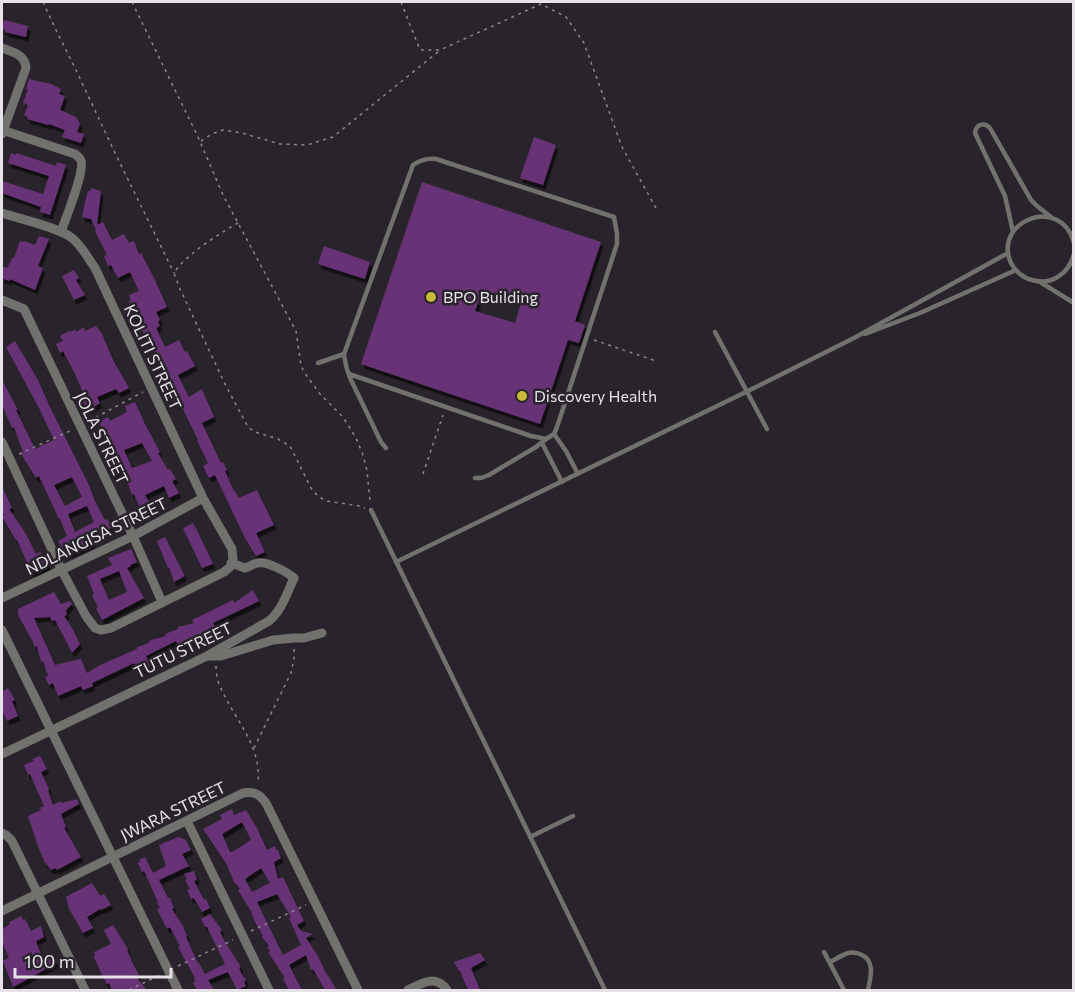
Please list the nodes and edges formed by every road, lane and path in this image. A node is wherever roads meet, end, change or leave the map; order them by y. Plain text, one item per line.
1 (43, 2) edge
2 (132, 2) edge
3 (401, 2) edge
4 (2, 48) edge
5 (440, 50) junction
6 (2, 132) edge
7 (201, 142) junction
8 (657, 210) dead end
9 (2, 213) edge
10 (1051, 217) junction
11 (238, 223) junction
12 (61, 232) junction
13 (1013, 232) junction
14 (1074, 243) edge
15 (1008, 253) junction
16 (1074, 254) edge
17 (1073, 264) edge
18 (1016, 270) junction
19 (174, 273) junction
20 (1040, 282) junction
21 (2, 300) edge
22 (1074, 303) edge
23 (715, 332) dead end
24 (587, 337) junction
25 (854, 338) junction
26 (344, 354) junction
27 (656, 361) dead end
28 (318, 363) dead end
29 (349, 374) junction
30 (748, 392) junction
31 (446, 407) junction
32 (767, 429) dead end
33 (554, 434) junction
34 (544, 441) junction
35 (2, 442) edge
36 (386, 448) dead end
37 (423, 474) dead end
38 (578, 474) junction
39 (475, 478) dead end
40 (562, 482) junction
41 (203, 498) junction
42 (372, 510) junction
43 (133, 536) junction
44 (232, 561) junction
45 (396, 562) junction
46 (62, 571) junction
47 (2, 598) edge
48 (162, 602) junction
49 (2, 630) edge
50 (322, 633) dead end
51 (294, 638) junction
52 (211, 656) junction
53 (51, 730) junction
54 (254, 749) junction
55 (2, 754) edge
56 (254, 793) junction
57 (573, 816) dead end
58 (187, 821) junction
59 (2, 833) edge
60 (530, 837) junction
61 (112, 857) junction
62 (38, 894) junction
63 (314, 901) junction
64 (2, 911) edge
65 (242, 936) junction
66 (824, 952) dead end
67 (830, 962) junction
68 (168, 971) junction
69 (85, 990) edge
70 (129, 990) edge
71 (177, 990) edge
72 (269, 990) edge
73 (358, 990) edge
74 (408, 990) edge
75 (447, 990) edge
76 (605, 990) edge
77 (844, 990) edge
78 (868, 990) edge

1 - 19 path
2 - 7 path
3 - 5 path
4 - 6 street
5 - 7 path
5 - 8 path
6 - 12 street
7 - 11 path
9 - 12 street, KOLITI STREET
10 - 13 lane
10 - 13 lane
10 - 14 lane
11 - 19 path
11 - 42 path
12 - 41 street, KOLITI STREET
13 - 15 lane
15 - 18 lane
15 - 25 lane
16 - 17 lane
17 - 20 lane
18 - 20 lane
18 - 25 lane
19 - 42 path
20 - 22 lane
21 - 43 street, JOLA STREET
23 - 30 lane
24 - 26 lane
24 - 27 path
24 - 33 lane
25 - 30 lane
26 - 28 lane
26 - 29 lane
29 - 31 lane
29 - 36 lane
30 - 32 lane
30 - 38 lane
31 - 34 lane
31 - 37 path
33 - 34 lane
33 - 38 lane
34 - 39 lane
34 - 40 lane
35 - 46 street
38 - 40 lane
40 - 45 lane
41 - 43 street, NDLANGISA STREET
41 - 44 street, KOLITI STREET
42 - 45 lane
43 - 46 street, NDLANGISA STREET
43 - 48 street, JOLA STREET
44 - 48 street
44 - 52 street, TUTU STREET
45 - 60 lane
46 - 47 street, NDLANGISA STREET
46 - 48 street
49 - 53 street
50 - 51 street
51 - 52 street
51 - 54 path
52 - 53 street, TUTU STREET
52 - 54 path
53 - 55 street, TUTU STREET
53 - 61 street
54 - 56 path
56 - 58 street, JWARA STREET
56 - 63 street
57 - 60 lane
58 - 61 street, JWARA STREET
58 - 65 street
59 - 62 street
60 - 76 lane
61 - 62 street, JWARA STREET
61 - 68 street
62 - 64 street, JWARA STREET
62 - 69 street
63 - 65 path
63 - 73 street
65 - 68 path
65 - 72 street
66 - 67 lane
67 - 77 lane
67 - 78 lane
68 - 70 path
68 - 71 street
74 - 75 street

